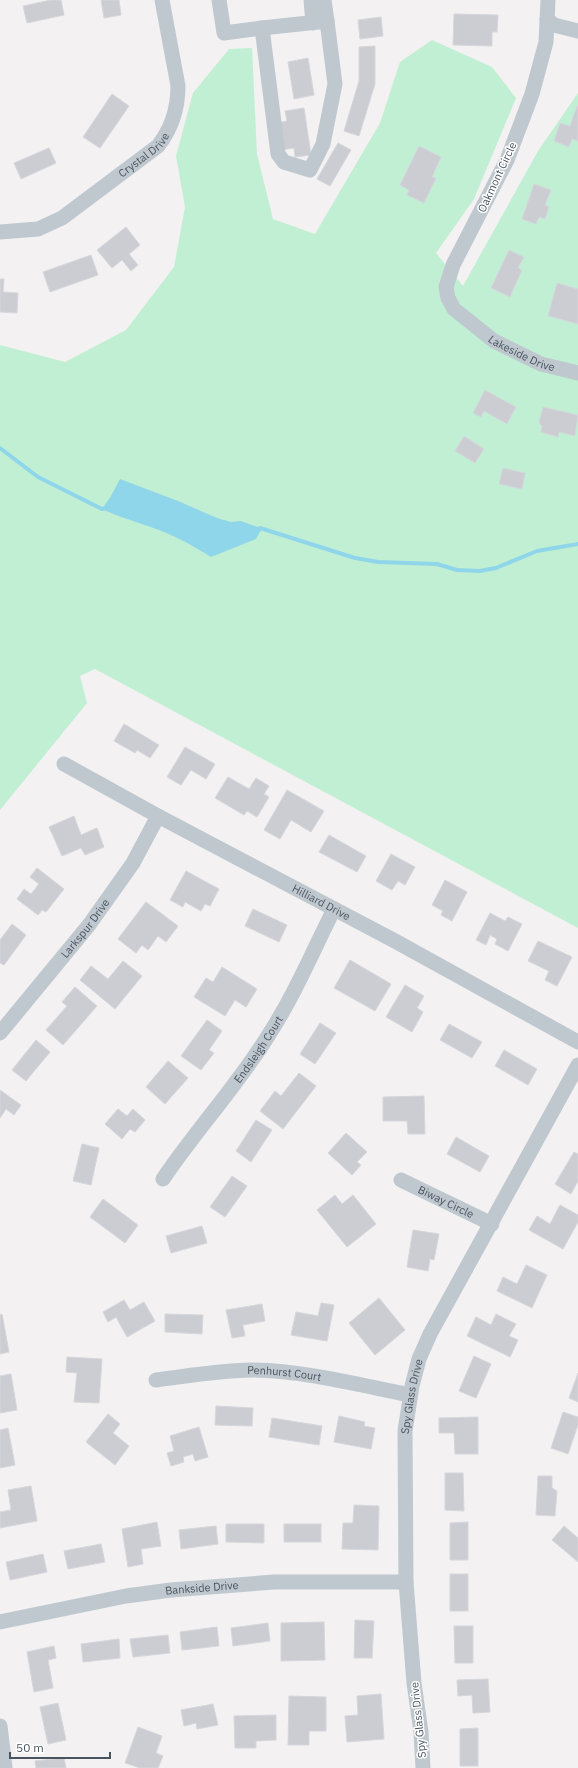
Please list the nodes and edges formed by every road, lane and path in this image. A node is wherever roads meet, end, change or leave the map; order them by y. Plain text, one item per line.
1 (162, 0) edge
2 (219, 0) edge
3 (311, 0) edge
4 (324, 0) edge
5 (548, 0) edge
6 (547, 19) junction
7 (320, 22) junction
8 (262, 28) junction
9 (578, 32) edge
10 (0, 232) edge
11 (470, 323) joint
12 (578, 373) edge
13 (64, 764) dead end
14 (158, 816) junction
15 (334, 909) junction
16 (0, 1033) edge
17 (578, 1042) edge
18 (578, 1065) edge
19 (163, 1178) dead end
20 (401, 1180) dead end
21 (492, 1224) junction
22 (156, 1380) dead end
23 (410, 1395) junction
24 (406, 1582) junction
25 (0, 1622) edge
26 (0, 1726) edge
27 (5, 1768) edge
28 (423, 1768) edge

1 - 10 street, Crystal Drive
2 - 8 street
3 - 7 street
4 - 7 street
5 - 6 street, Oakmont Circle
6 - 9 street
6 - 11 street, Oakmont Circle
7 - 8 street
7 - 8 street
11 - 12 street, Lakeside Drive
13 - 14 street, Hilliard Drive
14 - 15 street, Hilliard Drive
14 - 16 street, Larkspur Drive
15 - 17 street, Hilliard Drive
15 - 19 street, Endsleigh Court
18 - 21 street, Spy Glass Drive
20 - 21 street, Biway Circle
21 - 23 street, Spy Glass Drive
22 - 23 street, Penhurst Court
23 - 24 street, Spy Glass Drive
24 - 25 street, Bankside Drive
24 - 28 street, Spy Glass Drive
26 - 27 street

